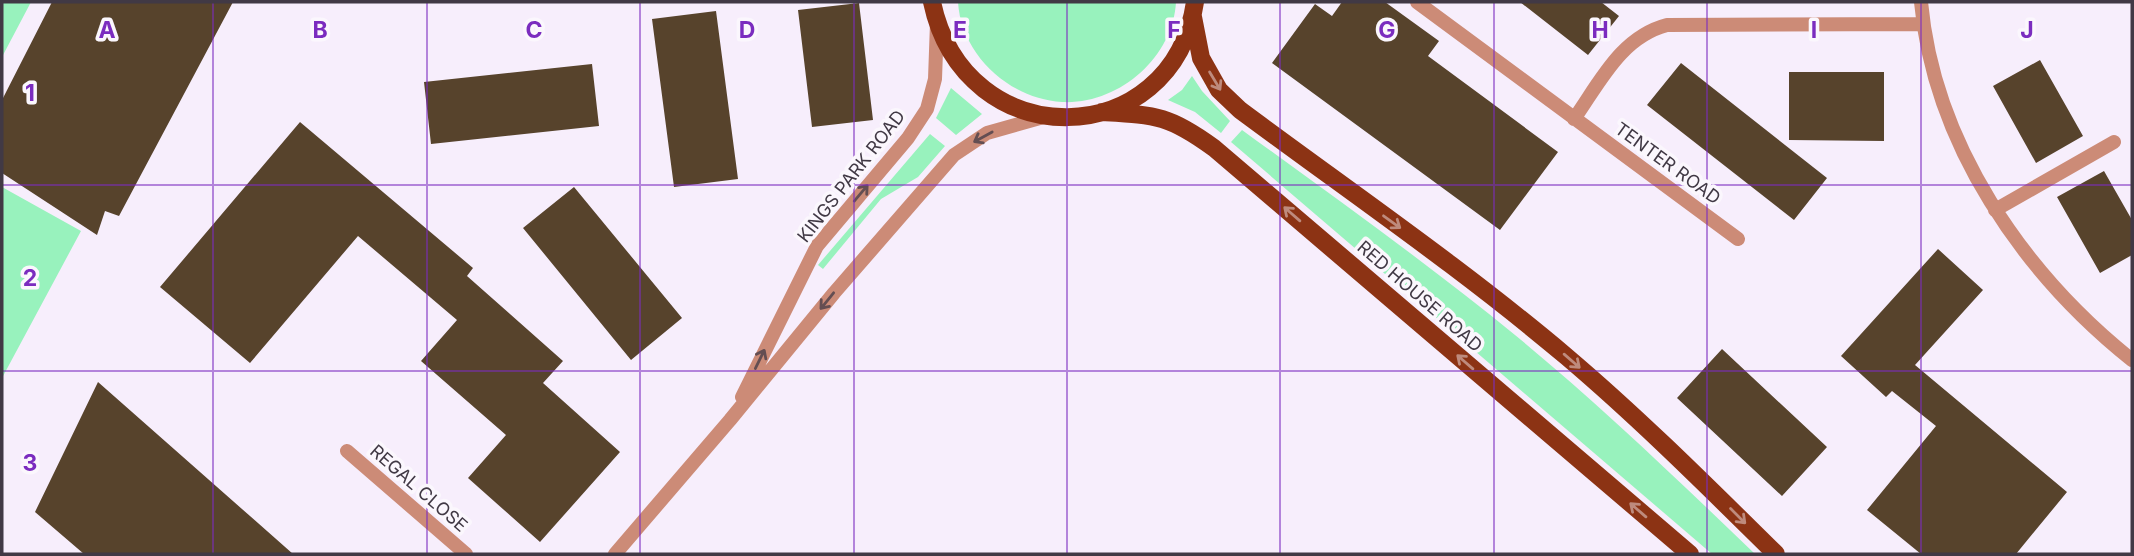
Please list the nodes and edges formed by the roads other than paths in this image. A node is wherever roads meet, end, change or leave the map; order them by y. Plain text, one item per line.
1 (932, 2) edge
2 (1417, 2) edge
3 (1921, 2) edge
4 (1194, 10) edge
5 (937, 23) junction
6 (1923, 24) junction
7 (1102, 112) junction
8 (1047, 117) junction
9 (1574, 119) junction
10 (2114, 142) dead end
11 (1996, 210) junction
12 (1738, 239) dead end
13 (2132, 360) edge
14 (730, 420) junction
15 (347, 451) dead end
16 (466, 554) edge
17 (615, 554) edge
18 (1690, 554) edge
19 (1776, 554) edge

1 - 5 main road
2 - 9 street, TENTER ROAD
3 - 6 street
4 - 7 main road
4 -> 19 main road
5 - 8 main road
14 -> 5 street, KINGS PARK ROAD
6 - 9 street
6 - 11 street
7 - 8 main road
18 -> 7 main road, RED HOUSE ROAD
8 -> 14 street, KINGS PARK ROAD
9 - 12 street, TENTER ROAD
10 - 11 street
11 - 13 street
14 - 17 street, KINGS PARK ROAD
15 - 16 street, REGAL CLOSE

